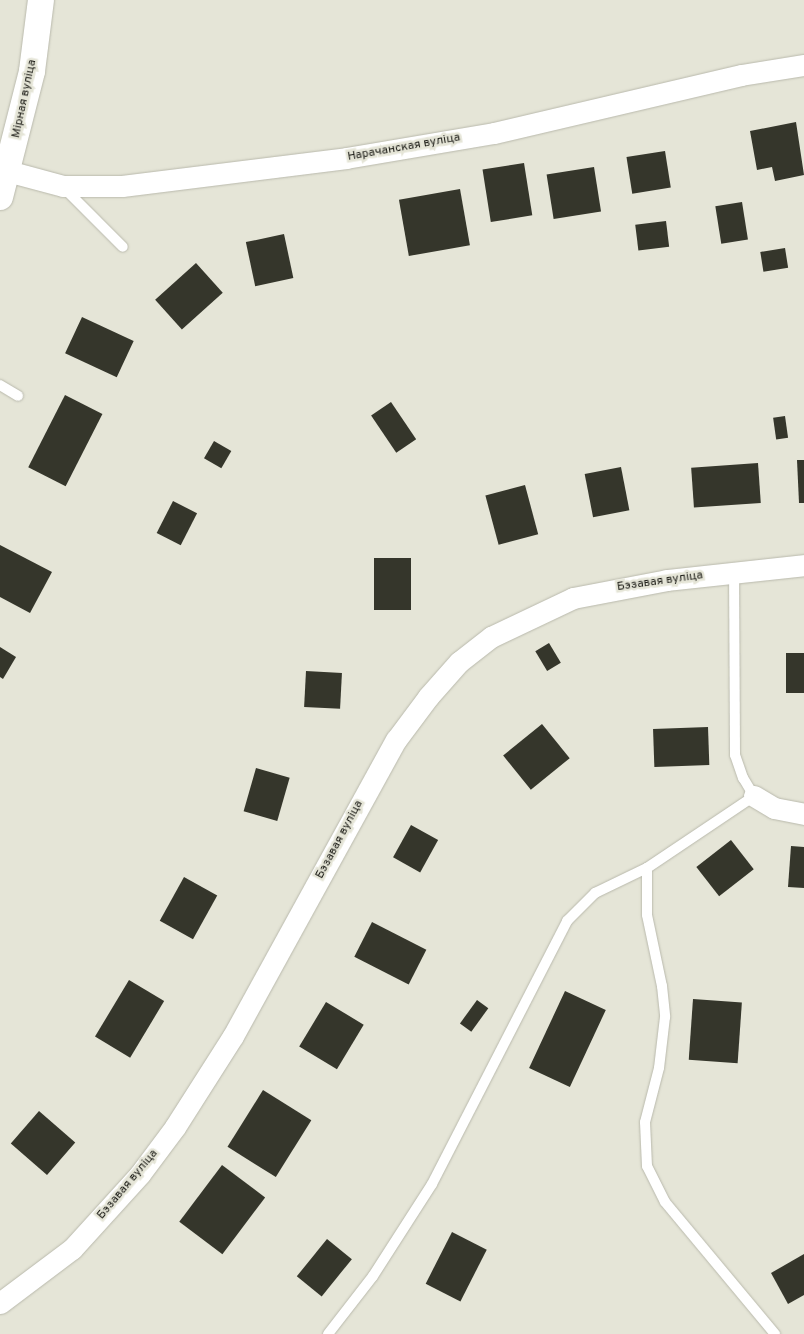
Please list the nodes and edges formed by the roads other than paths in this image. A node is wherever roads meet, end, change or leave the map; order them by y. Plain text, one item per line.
1 (41, 0) edge
2 (804, 65) edge
3 (4, 170) edge
4 (63, 186) junction
5 (0, 196) edge
6 (123, 247) dead end
7 (0, 385) edge
8 (18, 396) dead end
9 (804, 565) edge
10 (734, 571) junction
11 (754, 796) junction
12 (804, 814) edge
13 (647, 868) junction
14 (0, 1302) edge
15 (328, 1334) edge
16 (775, 1334) edge

1 - 3 street, Мірная вуліца
2 - 4 street, Нарачанская вуліца
3 - 4 street, Нарачанская вуліца
3 - 5 street, Мірная вуліца
4 - 6 lane
7 - 8 lane
9 - 10 street, Бэзавая вуліца
10 - 11 lane
10 - 14 street, Бэзавая вуліца
11 - 12 street
11 - 13 lane
13 - 15 lane
13 - 16 lane

